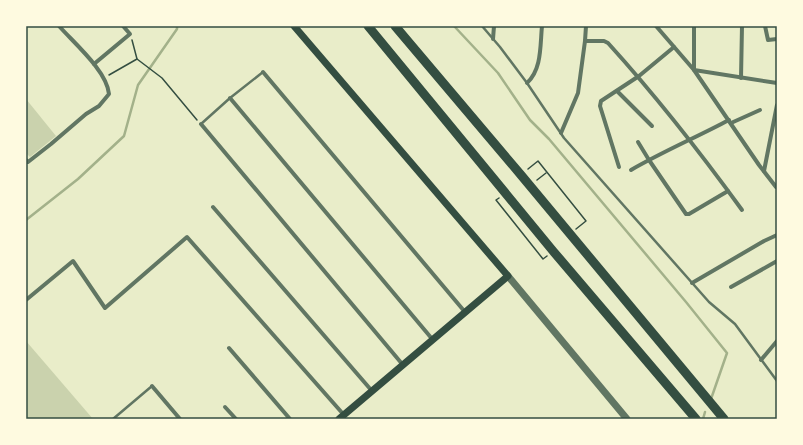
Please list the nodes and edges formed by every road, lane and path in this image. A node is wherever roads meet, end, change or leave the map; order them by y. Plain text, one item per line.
1 (59, 26) edge
2 (123, 26) edge
3 (294, 26) edge
4 (368, 26) edge
5 (395, 26) edge
6 (482, 26) edge
7 (494, 26) edge
8 (542, 26) edge
9 (586, 26) edge
10 (656, 26) edge
11 (694, 26) edge
12 (742, 26) edge
13 (765, 26) edge
14 (130, 34) junction
15 (493, 39) junction
16 (777, 39) edge
17 (585, 40) junction
18 (674, 47) junction
19 (137, 59) junction
20 (94, 64) junction
21 (694, 70) junction
22 (263, 72) joint
23 (639, 76) junction
24 (104, 78) junction
25 (741, 78) junction
26 (527, 83) junction
27 (777, 84) edge
28 (617, 91) junction
29 (230, 98) junction
30 (777, 105) edge
31 (760, 110) dead end
32 (730, 122) junction
33 (201, 124) junction
34 (652, 126) dead end
35 (561, 133) junction
36 (689, 141) junction
37 (638, 142) dead end
38 (648, 160) junction
39 (27, 162) edge
40 (619, 167) dead end
41 (631, 170) dead end
42 (764, 171) junction
43 (521, 175) junction
44 (776, 187) edge
45 (728, 191) junction
46 (496, 200) dead end
47 (213, 207) dead end
48 (742, 210) dead end
49 (570, 234) junction
50 (777, 235) edge
51 (543, 259) dead end
52 (777, 260) edge
53 (508, 276) junction
54 (692, 283) junction
55 (731, 287) dead end
56 (26, 300) edge
57 (466, 312) junction
58 (433, 340) junction
59 (777, 341) edge
60 (229, 348) dead end
61 (762, 360) junction
62 (403, 365) junction
63 (777, 381) edge
64 (152, 386) joint
65 (372, 391) junction
66 (225, 407) dead end
67 (341, 417) edge
68 (113, 419) edge
69 (180, 419) edge
70 (236, 419) edge
71 (290, 419) edge
72 (627, 419) edge
73 (696, 419) edge
74 (724, 419) edge

1 - 20 street
2 - 14 street
3 - 53 main road
4 - 73 highway
5 - 43 highway
6 - 15 lane
7 - 15 street
8 - 26 street
9 - 17 street
10 - 18 street
11 - 21 street
12 - 25 street
13 - 16 street
14 - 19 path
14 - 20 street
15 - 26 lane
17 - 23 street
17 - 35 street
18 - 21 street
18 - 23 street
19 - 24 path
19 - 33 path
20 - 24 street
21 - 25 street
21 - 32 street
22 - 29 lane
22 - 57 street
23 - 28 street
23 - 36 street
24 - 39 street
25 - 27 street
26 - 35 lane
28 - 34 street
28 - 40 street
29 - 33 lane
29 - 58 street
30 - 42 street
31 - 32 street
32 - 36 street
32 - 42 street
33 - 62 street
35 - 54 lane
36 - 38 street
36 - 45 street
37 - 38 street
38 - 41 street
38 - 45 street
42 - 44 street
43 - 49 highway
43 - 49 path
45 - 48 street
46 - 51 path
47 - 65 street
49 - 74 highway
50 - 54 street
52 - 55 street
53 - 57 main road
53 - 72 street
54 - 61 lane
56 - 67 street
57 - 58 main road
58 - 62 main road
59 - 61 street
60 - 71 street
61 - 63 lane
62 - 65 main road
64 - 68 lane
64 - 69 street
65 - 67 main road
66 - 70 street

